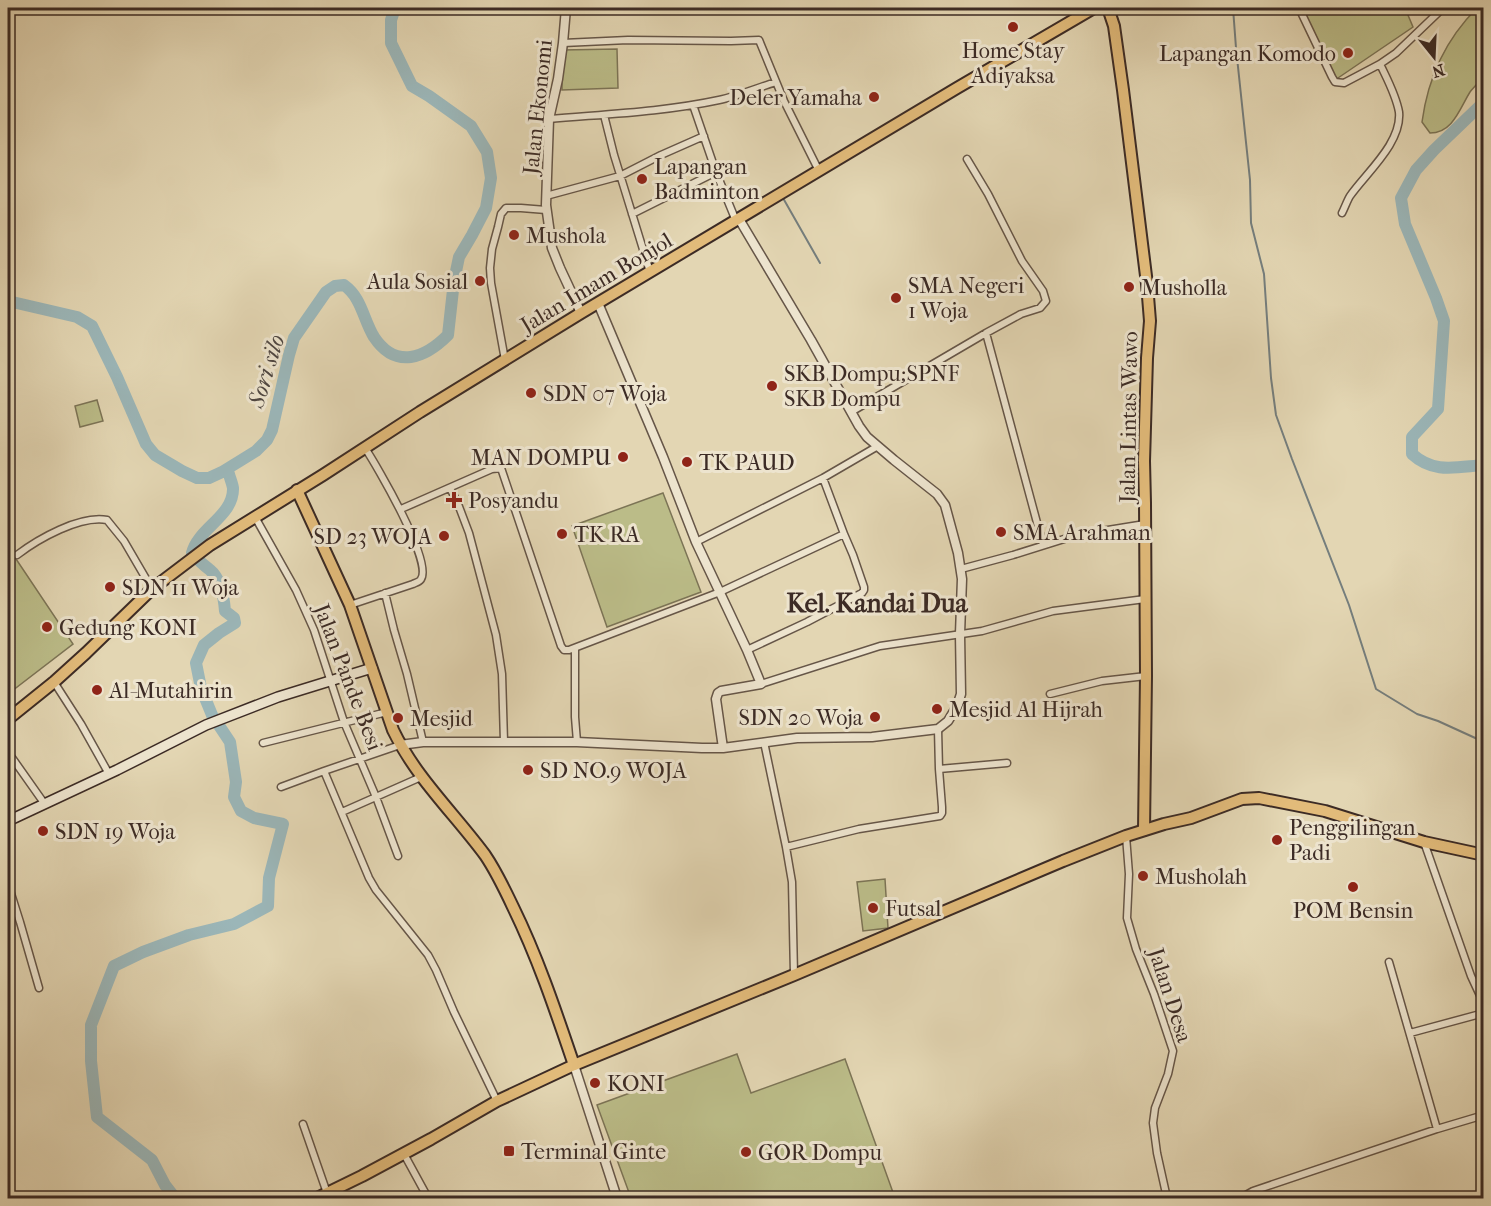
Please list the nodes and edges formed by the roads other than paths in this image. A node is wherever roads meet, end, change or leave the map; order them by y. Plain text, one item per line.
1 (566, 8) edge
2 (1094, 8) edge
3 (1108, 8) edge
4 (1299, 8) edge
5 (1443, 8) edge
6 (563, 42) junction
7 (1380, 64) junction
8 (776, 82) junction
9 (693, 105) junction
10 (604, 115) junction
11 (549, 119) junction
12 (704, 136) junction
13 (967, 159) dead end
14 (819, 171) junction
15 (716, 172) junction
16 (620, 176) junction
17 (546, 196) junction
18 (546, 210) junction
19 (1342, 213) dead end
20 (632, 214) junction
21 (738, 220) junction
22 (650, 272) junction
23 (598, 303) junction
24 (581, 313) junction
25 (986, 333) junction
26 (505, 360) junction
27 (851, 412) junction
28 (878, 446) junction
29 (365, 448) junction
30 (823, 478) junction
31 (450, 488) junction
32 (297, 490) junction
33 (400, 509) junction
34 (255, 517) junction
35 (1145, 524) junction
36 (844, 534) junction
37 (696, 542) junction
38 (1043, 545) junction
39 (17, 555) dead end
40 (961, 569) junction
41 (152, 589) junction
42 (720, 592) junction
43 (385, 593) junction
44 (1145, 599) junction
45 (350, 605) junction
46 (960, 634) junction
47 (575, 648) junction
48 (747, 650) junction
49 (372, 668) junction
50 (1146, 676) junction
51 (330, 680) junction
52 (54, 682) junction
53 (761, 684) junction
54 (1050, 694) dead end
55 (388, 712) junction
56 (8, 719) edge
57 (345, 722) junction
58 (938, 729) junction
59 (423, 742) junction
60 (504, 742) junction
61 (577, 742) junction
62 (764, 742) junction
63 (263, 743) dead end
64 (400, 745) junction
65 (723, 748) junction
66 (8, 752) edge
67 (360, 758) junction
68 (1007, 763) dead end
69 (939, 769) junction
70 (324, 771) junction
71 (109, 774) junction
72 (421, 777) junction
73 (281, 787) dead end
74 (376, 797) junction
75 (44, 803) junction
76 (342, 812) junction
77 (8, 822) edge
78 (1148, 829) junction
79 (1126, 836) junction
80 (1424, 842) junction
81 (786, 847) junction
82 (1484, 855) edge
83 (398, 856) dead end
84 (8, 884) edge
85 (1389, 962) dead end
86 (794, 975) junction
87 (39, 988) dead end
88 (1484, 1004) edge
89 (1484, 1012) edge
90 (1410, 1033) junction
91 (574, 1065) junction
92 (496, 1101) junction
93 (1484, 1115) edge
94 (303, 1124) dead end
95 (1437, 1129) junction
96 (404, 1154) junction
97 (327, 1194) junction
98 (316, 1198) edge
99 (428, 1198) edge
100 (616, 1198) edge
101 (1167, 1198) edge
102 (1244, 1198) edge

1 - 6 street, Jalan Ekonomi
2 - 14 main road, Jalan Imam Bonjol
3 - 35 main road, Jalan Lintas Wawo
4 - 7 street
5 - 7 street
6 - 8 street
6 - 11 street, Jalan Ekonomi
7 - 19 street
8 - 9 street
8 - 14 street
9 - 10 street
9 - 12 street
10 - 11 street
10 - 16 street
11 - 17 street, Jalan Ekonomi
12 - 15 street
12 - 16 street
13 - 25 street
14 - 21 main road, Jalan Imam Bonjol
15 - 20 street
15 - 21 street
16 - 17 street
16 - 20 street
17 - 18 street, Jalan Ekonomi
18 - 24 street, Jalan Ekonomi
18 - 26 street
20 - 22 street
21 - 22 main road, Jalan Imam Bonjol
21 - 27 street
22 - 23 main road, Jalan Imam Bonjol
23 - 24 main road, Jalan Imam Bonjol
23 - 37 street
24 - 26 main road, Jalan Imam Bonjol
25 - 27 street
25 - 38 street
26 - 29 main road, Jalan Imam Bonjol
27 - 28 street
28 - 30 street
28 - 40 street
29 - 32 main road, Jalan Imam Bonjol
29 - 33 street
30 - 36 street
30 - 37 street
31 - 33 street
31 - 47 street
31 - 60 street
32 - 34 main road, Jalan Imam Bonjol
32 - 45 main road
33 - 43 street
34 - 41 main road, Jalan Imam Bonjol
34 - 51 street, Jalan Pande Besi
35 - 38 street
35 - 44 main road, Jalan Lintas Wawo
36 - 42 street
36 - 48 street
37 - 42 street
38 - 40 street
39 - 41 street
40 - 46 street
41 - 52 main road, Jalan Imam Bonjol
42 - 47 street
42 - 48 street
43 - 45 street
43 - 59 street
44 - 46 street
44 - 50 main road, Jalan Lintas Wawo
45 - 49 main road
46 - 53 street
46 - 58 street
47 - 61 street
48 - 53 street
49 - 51 main road
49 - 55 main road
50 - 54 street
50 - 78 main road, Jalan Lintas Wawo
51 - 57 street, Jalan Pande Besi
51 - 71 main road
52 - 56 main road, Jalan Imam Bonjol
52 - 71 street
53 - 65 street
55 - 57 street
55 - 64 main road
57 - 63 street
57 - 67 street, Jalan Pande Besi
58 - 62 street
58 - 69 street
59 - 60 street
59 - 64 street
60 - 61 street
61 - 65 street
62 - 65 street
62 - 81 street
64 - 67 street
64 - 72 main road
66 - 75 street
67 - 70 street
67 - 74 street, Jalan Pande Besi
68 - 69 street
69 - 81 street
70 - 73 street
70 - 76 street
71 - 75 main road
72 - 74 street
72 - 91 main road
74 - 76 street
74 - 83 street, Jalan Pande Besi
75 - 77 main road
76 - 92 street
78 - 79 main road
78 - 80 main road
79 - 86 main road
79 - 101 street, Jalan Desa
80 - 82 main road
80 - 88 street
81 - 86 street
84 - 87 street
85 - 90 street
86 - 91 main road
89 - 90 street
90 - 95 street
91 - 92 main road
91 - 100 street
92 - 96 main road
93 - 95 street
94 - 97 street
95 - 102 street
96 - 97 main road
96 - 99 street
97 - 98 main road

